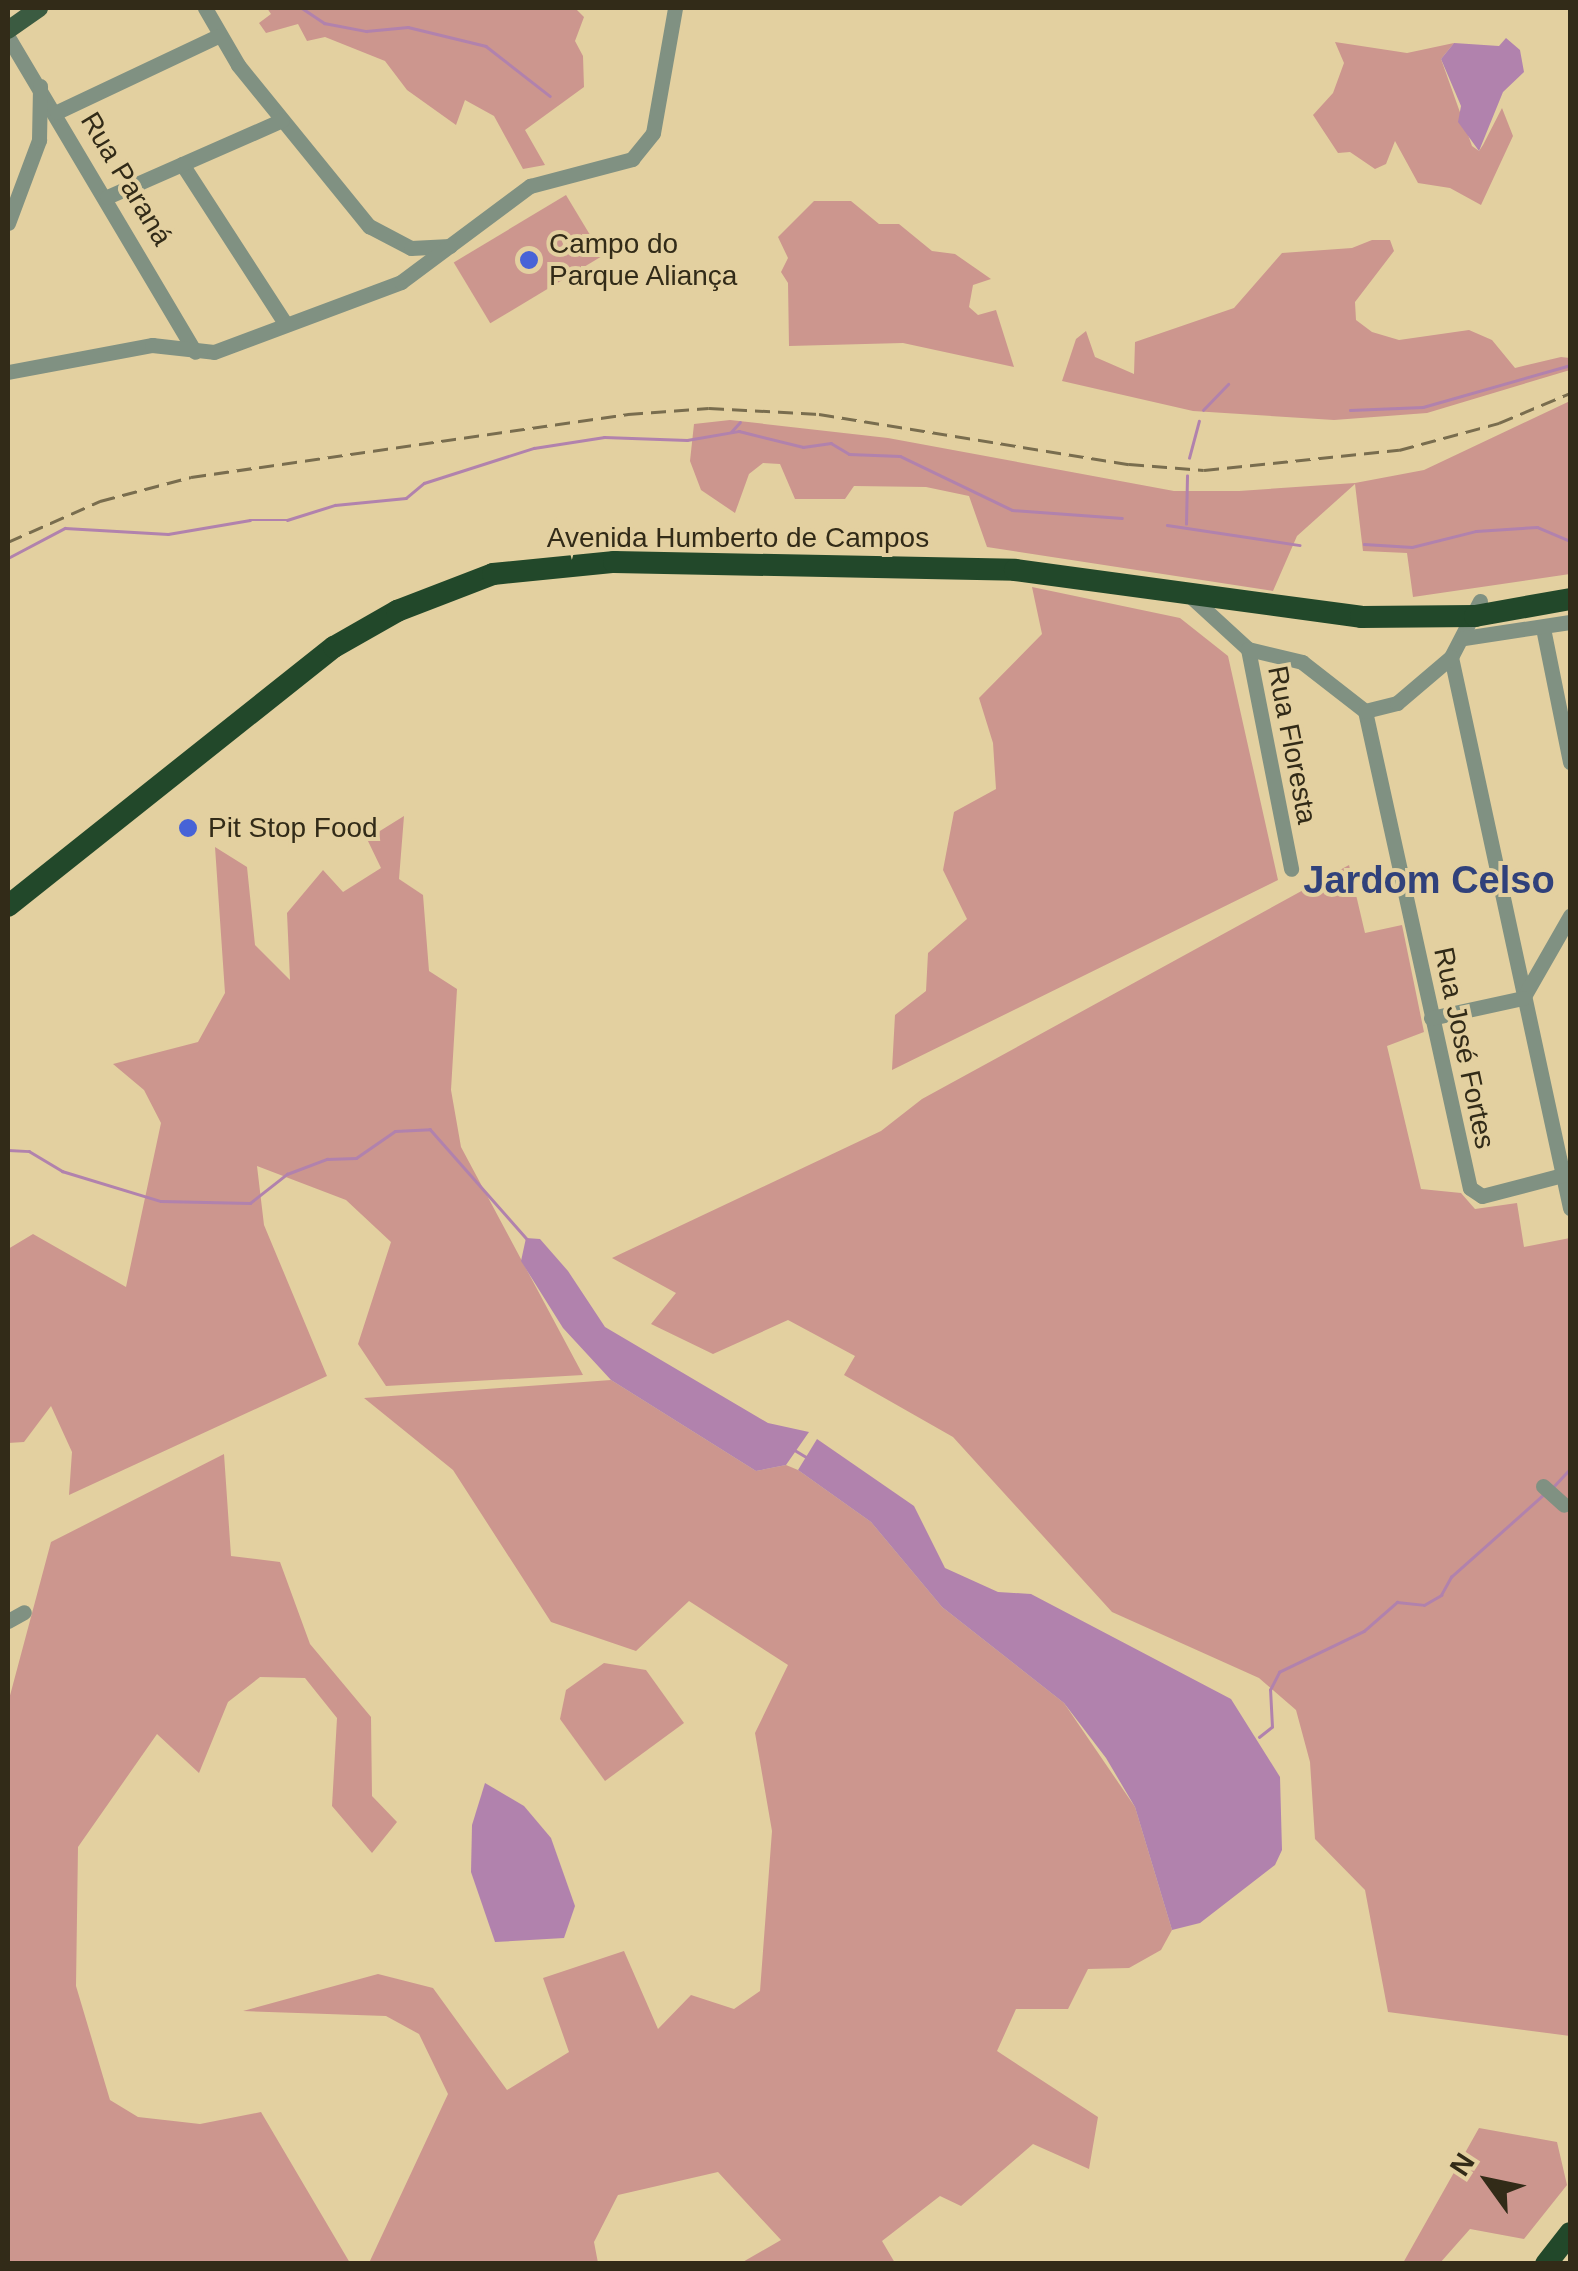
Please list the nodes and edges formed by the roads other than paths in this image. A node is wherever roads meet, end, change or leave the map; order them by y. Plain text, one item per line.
1 (38, 8) edge
2 (205, 8) edge
3 (676, 8) edge
4 (8, 34) edge
5 (218, 36) junction
6 (40, 82) junction
7 (57, 112) junction
8 (282, 120) junction
9 (39, 140) junction
10 (76, 145) junction
11 (182, 164) junction
12 (107, 197) junction
13 (8, 223) edge
14 (450, 246) junction
15 (285, 324) junction
16 (196, 352) junction
17 (8, 372) edge
18 (1570, 586) edge
19 (1183, 589) junction
20 (1570, 600) edge
21 (1477, 608) junction
22 (1570, 622) edge
23 (1543, 628) junction
24 (1464, 638) junction
25 (1248, 649) junction
26 (1451, 657) junction
27 (1365, 711) junction
28 (1570, 762) edge
29 (84, 836) junction
30 (1291, 870) dead end
31 (8, 889) edge
32 (8, 906) edge
33 (1570, 916) edge
34 (1523, 998) junction
35 (1431, 1018) junction
36 (1566, 1177) edge
37 (1569, 1208) edge
38 (1543, 1486) dead end
39 (1564, 1504) dead end
40 (24, 1612) dead end
41 (8, 1621) edge
42 (1570, 2233) edge
43 (1546, 2264) edge

1 - 4 main road
2 - 5 street
3 - 14 street
4 - 6 street, Rua Paraná
5 - 7 street
5 - 8 street
6 - 7 street, Rua Paraná
6 - 9 street
7 - 10 street, Rua Paraná
8 - 11 street
8 - 14 street
9 - 10 street
9 - 13 street
10 - 12 street, Rua Paraná
11 - 12 street
11 - 15 street
12 - 16 street, Rua Paraná
14 - 15 street
15 - 16 street
16 - 17 street
18 - 21 highway, Avenida Humberto de Campos
19 - 21 highway, Avenida Humberto de Campos
19 - 25 street, Rua Floresta
19 - 29 highway, Avenida Humberto de Campos
20 - 21 highway, Avenida Humberto de Campos
21 - 24 street
22 - 23 street
23 - 24 street
23 - 28 street
24 - 26 street
25 - 27 street
25 - 30 street, Rua Floresta
26 - 27 street
26 - 34 street
27 - 35 street, Rua José Fortes
29 - 31 highway, Avenida Humberto de Campos
29 - 32 highway, Avenida Humberto de Campos
33 - 34 street
34 - 35 street
34 - 36 street
35 - 36 street, Rua José Fortes
36 - 37 street
38 - 39 street
40 - 41 street
42 - 43 highway

